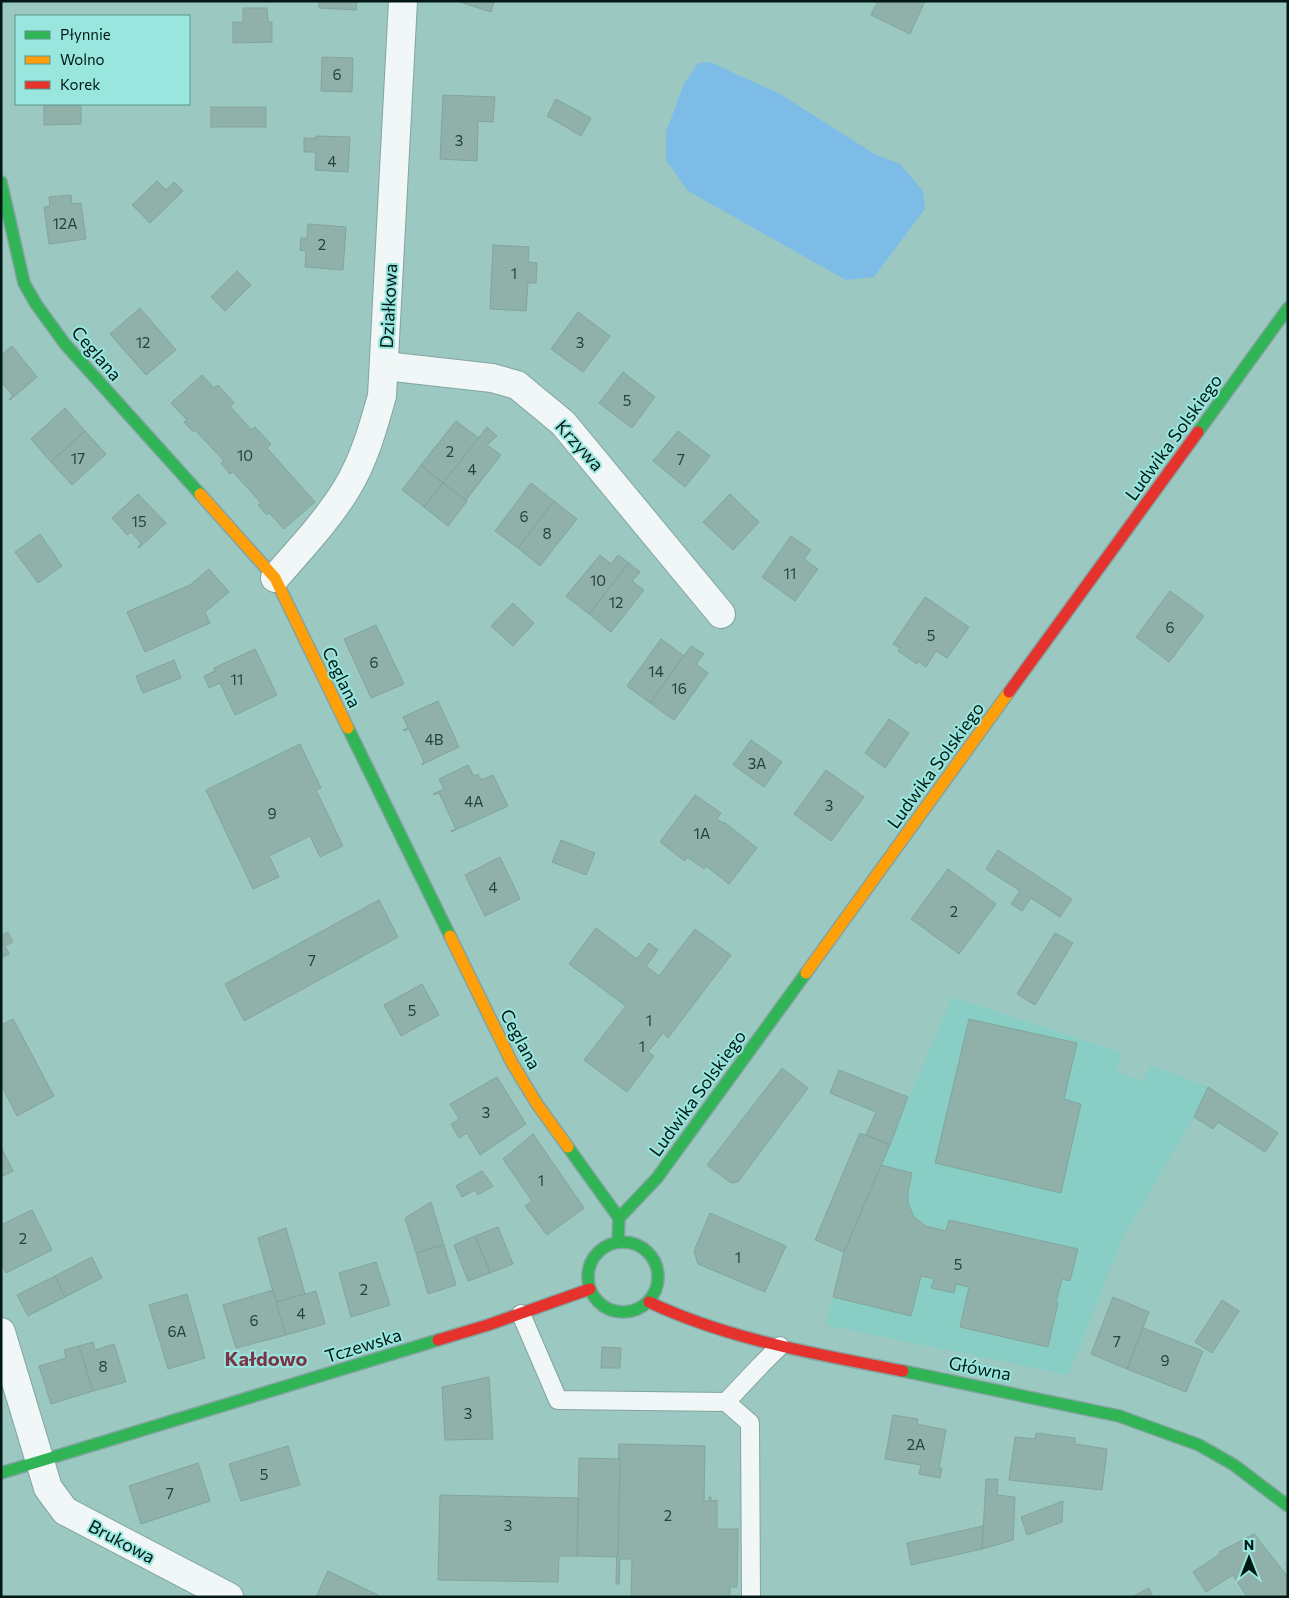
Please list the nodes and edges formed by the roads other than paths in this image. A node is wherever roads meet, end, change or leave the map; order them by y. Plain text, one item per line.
1 (403, 1) edge
2 (3, 197) edge
3 (1288, 308) edge
4 (385, 366) junction
5 (275, 578) junction
6 (721, 614) dead end
7 (619, 1218) junction
8 (618, 1242) junction
9 (590, 1289) junction
10 (648, 1302) junction
11 (521, 1314) junction
12 (1, 1332) edge
13 (780, 1346) junction
14 (726, 1402) junction
15 (41, 1462) junction
16 (1, 1473) edge
17 (1288, 1506) edge
18 (229, 1597) edge
19 (751, 1597) edge

1 - 4 street, Działkowa
2 - 5 street, Ceglana
3 - 7 street, Ludwika Solskiego
4 - 5 street, Działkowa
4 - 6 street, Krzywa
5 - 7 street, Ceglana
7 - 8 street
8 - 9 street
8 - 10 street
9 - 10 street
9 - 11 street, Tczewska
10 - 13 street, Główna
11 - 14 lane
11 - 15 street, Tczewska
12 - 15 street, Brukowa
13 - 14 lane
13 - 17 street, Główna
14 - 19 lane
15 - 16 street, Tczewska
15 - 18 street, Brukowa

